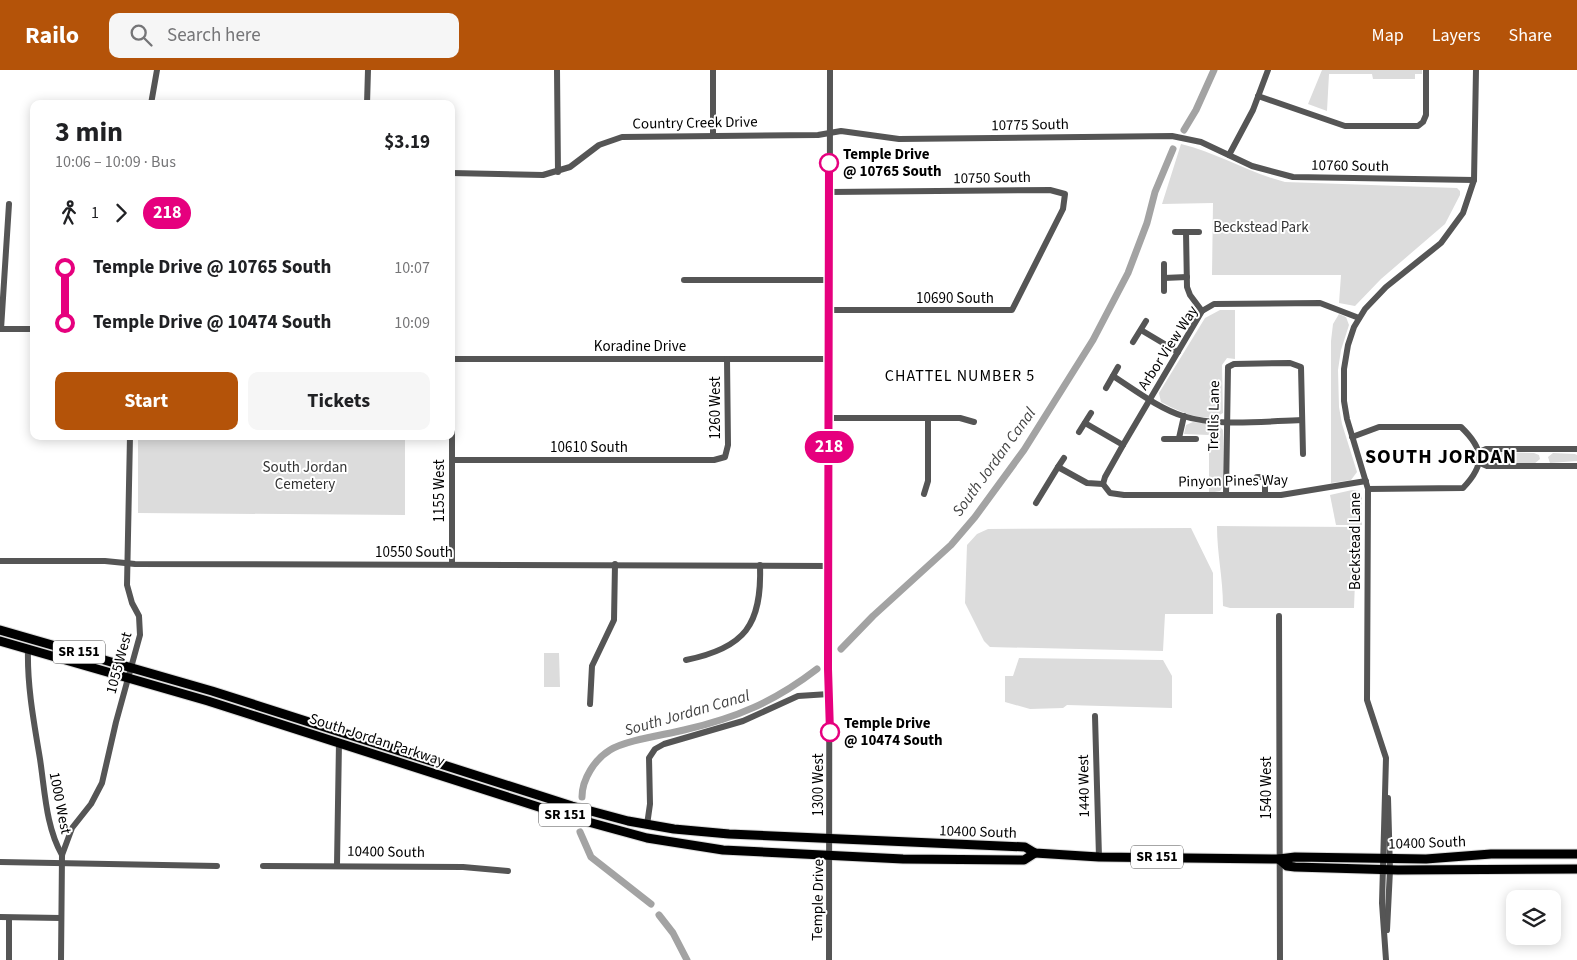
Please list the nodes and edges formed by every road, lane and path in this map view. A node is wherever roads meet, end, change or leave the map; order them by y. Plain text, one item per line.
1 (157, 70) edge
2 (368, 70) edge
3 (557, 70) edge
4 (713, 70) edge
5 (830, 70) edge
6 (1268, 70) edge
7 (1426, 70) edge
8 (1476, 70) edge
9 (1258, 96) junction
10 (153, 100) edge
11 (367, 100) edge
12 (828, 134) junction
13 (713, 135) junction
14 (1230, 155) junction
15 (558, 172) junction
16 (455, 173) edge
17 (1474, 180) junction
18 (829, 192) junction
19 (1065, 194) joint
20 (9, 204) dead end
21 (1175, 232) dead end
22 (1186, 232) junction
23 (1199, 232) dead end
24 (3, 235) edge
25 (1164, 264) dead end
26 (1187, 277) junction
27 (1164, 278) junction
28 (684, 280) dead end
29 (829, 280) junction
30 (1164, 291) dead end
31 (829, 310) junction
32 (1202, 311) junction
33 (1358, 318) junction
34 (1146, 322) dead end
35 (0, 329) edge
36 (30, 329) edge
37 (1141, 330) junction
38 (1134, 342) dead end
39 (1178, 352) junction
40 (455, 359) edge
41 (727, 359) junction
42 (830, 359) junction
43 (1118, 367) dead end
44 (1113, 376) junction
45 (1106, 388) dead end
46 (1150, 398) junction
47 (1091, 413) dead end
48 (1184, 416) junction
49 (829, 418) junction
50 (928, 418) junction
51 (1302, 420) junction
52 (1227, 421) junction
53 (974, 422) dead end
54 (1086, 423) junction
55 (1079, 432) dead end
56 (1352, 437) junction
57 (1179, 438) junction
58 (1164, 439) dead end
59 (1196, 439) dead end
60 (130, 440) edge
61 (452, 440) edge
62 (1123, 445) junction
63 (1577, 450) edge
64 (1479, 452) junction
65 (1303, 454) dead end
66 (725, 457) joint
67 (1064, 458) dead end
68 (452, 460) junction
69 (1480, 463) junction
70 (1577, 466) edge
71 (1058, 468) junction
72 (1272, 477) dead end
73 (1366, 481) junction
74 (1104, 484) junction
75 (1368, 489) junction
76 (924, 494) dead end
77 (1226, 495) junction
78 (1265, 495) junction
79 (1036, 503) dead end
80 (0, 561) edge
81 (127, 564) junction
82 (452, 564) junction
83 (615, 564) junction
84 (760, 566) junction
85 (829, 566) junction
86 (1279, 616) dead end
87 (0, 630) edge
88 (0, 642) edge
89 (27, 649) junction
90 (686, 660) dead end
91 (133, 667) junction
92 (129, 679) junction
93 (829, 694) junction
94 (590, 704) dead end
95 (273, 709) junction
96 (1095, 716) dead end
97 (270, 720) junction
98 (339, 742) junction
99 (647, 825) junction
100 (694, 832) joint
101 (831, 840) junction
102 (723, 850) joint
103 (1035, 853) junction
104 (1577, 854) edge
105 (831, 855) junction
106 (62, 856) junction
107 (1099, 857) junction
108 (1386, 859) junction
109 (1279, 860) junction
110 (0, 862) edge
111 (61, 863) junction
112 (337, 865) junction
113 (216, 866) dead end
114 (263, 866) dead end
115 (1577, 869) edge
116 (1386, 870) junction
117 (508, 871) dead end
118 (0, 917) edge
119 (9, 918) junction
120 (61, 918) junction
121 (9, 960) edge
122 (61, 960) edge
123 (829, 960) edge
124 (1280, 960) edge
125 (1386, 960) edge

1 - 10 street
2 - 11 street
3 - 15 street
4 - 13 street
5 - 12 street, 1300 West
6 - 9 street
7 - 9 street
8 - 17 street, Beckstead Lane
9 - 14 street
12 - 13 street, Country Creek Drive
12 - 14 street, 10775 South
12 - 18 street, 1300 West
13 - 15 street, Country Creek Drive
14 - 17 street, 10760 South
15 - 16 street, Country Creek Drive
17 - 33 street, Beckstead Lane
18 - 19 street, 10750 South
18 - 29 street, 1300 West
19 - 31 street, 10690 South
20 - 24 street
21 - 22 street
22 - 23 street
22 - 26 street
24 - 35 street
25 - 27 street
26 - 27 street
26 - 32 street
27 - 30 street
28 - 29 street
29 - 31 street, 1300 West
31 - 42 street, 1300 West
32 - 33 street, Arbor View Way
32 - 39 street, Arbor View Way
33 - 56 street, Beckstead Lane
34 - 37 street
35 - 36 street
37 - 38 street
37 - 39 street
39 - 46 street, Arbor View Way
40 - 41 street, Koradine Drive
41 - 42 street, Koradine Drive
41 - 66 street, 1260 West
42 - 49 street, 1300 West
43 - 44 street
44 - 45 street
44 - 46 street
46 - 48 street
46 - 62 street, Arbor View Way
47 - 54 street
48 - 52 street
48 - 57 street
49 - 50 street
49 - 85 street, 1300 West
50 - 53 street
50 - 76 street
51 - 52 street
51 - 52 street, Trellis Lane
51 - 65 street
52 - 77 street, Trellis Lane
54 - 55 street
54 - 62 street
56 - 64 street
56 - 73 street, Beckstead Lane
57 - 58 street
57 - 59 street
60 - 81 street, 1055 West
61 - 68 street, 1155 West
62 - 74 street, Arbor View Way
63 - 64 street
64 - 69 street
66 - 68 street, 10610 South
67 - 71 street
68 - 82 street, 1155 West
69 - 70 street
69 - 75 street
71 - 74 street, Pinyon Pines Way
71 - 79 street
72 - 78 street
73 - 75 street, Beckstead Lane
73 - 78 street, Pinyon Pines Way
74 - 77 street, Pinyon Pines Way
75 - 108 street, Beckstead Lane
77 - 78 street, Pinyon Pines Way
80 - 81 street, 10550 South
81 - 82 street, 10550 South
81 - 91 street, 1055 West
82 - 83 street, 10550 South
83 - 84 street, 10550 South
83 - 94 street
84 - 85 street, 10550 South
84 - 90 street
85 - 93 street, 1300 West
86 - 109 street, 1540 West
87 - 91 main road, South Jordan Parkway / SR 151
88 - 89 main road, SR 151
89 - 92 main road, South Jordan Parkway / SR 151
89 - 106 street, 1000 West
91 - 92 street, 1055 West
91 - 95 main road, South Jordan Parkway / SR 151
92 - 97 main road, South Jordan Parkway / SR 151
92 - 106 street, 1055 West
93 - 99 street
93 - 101 street, 1300 West
95 - 97 main road
95 - 99 main road, South Jordan Parkway / SR 151
96 - 107 street, 1440 West
97 - 98 main road, South Jordan Parkway / SR 151
98 - 102 main road, South Jordan Parkway / SR 151
98 - 112 street
99 - 100 main road, South Jordan Parkway / SR 151
100 - 101 main road, 10400 South / SR 151
101 - 103 main road, 10400 South / SR 151
101 - 105 street, Temple Drive
102 - 105 main road, 10400 South / SR 151
103 - 105 main road, 10400 South / SR 151
103 - 107 main road, SR 151
104 - 108 main road, 10400 South / SR 151
105 - 123 street, Temple Drive
106 - 111 street, 1000 West
107 - 109 main road, SR 151
108 - 109 main road, 10400 South / SR 151
108 - 116 street, Beckstead Lane
109 - 116 main road, 10400 South / SR 151
109 - 124 street, 1540 West
110 - 111 street
111 - 113 street
111 - 120 street, 1000 West
112 - 114 street, 10400 South
112 - 117 street, 10400 South
115 - 116 main road, 10400 South / SR 151
116 - 125 street, Beckstead Lane
118 - 119 street
119 - 120 street
119 - 121 street
120 - 122 street, 1000 West

